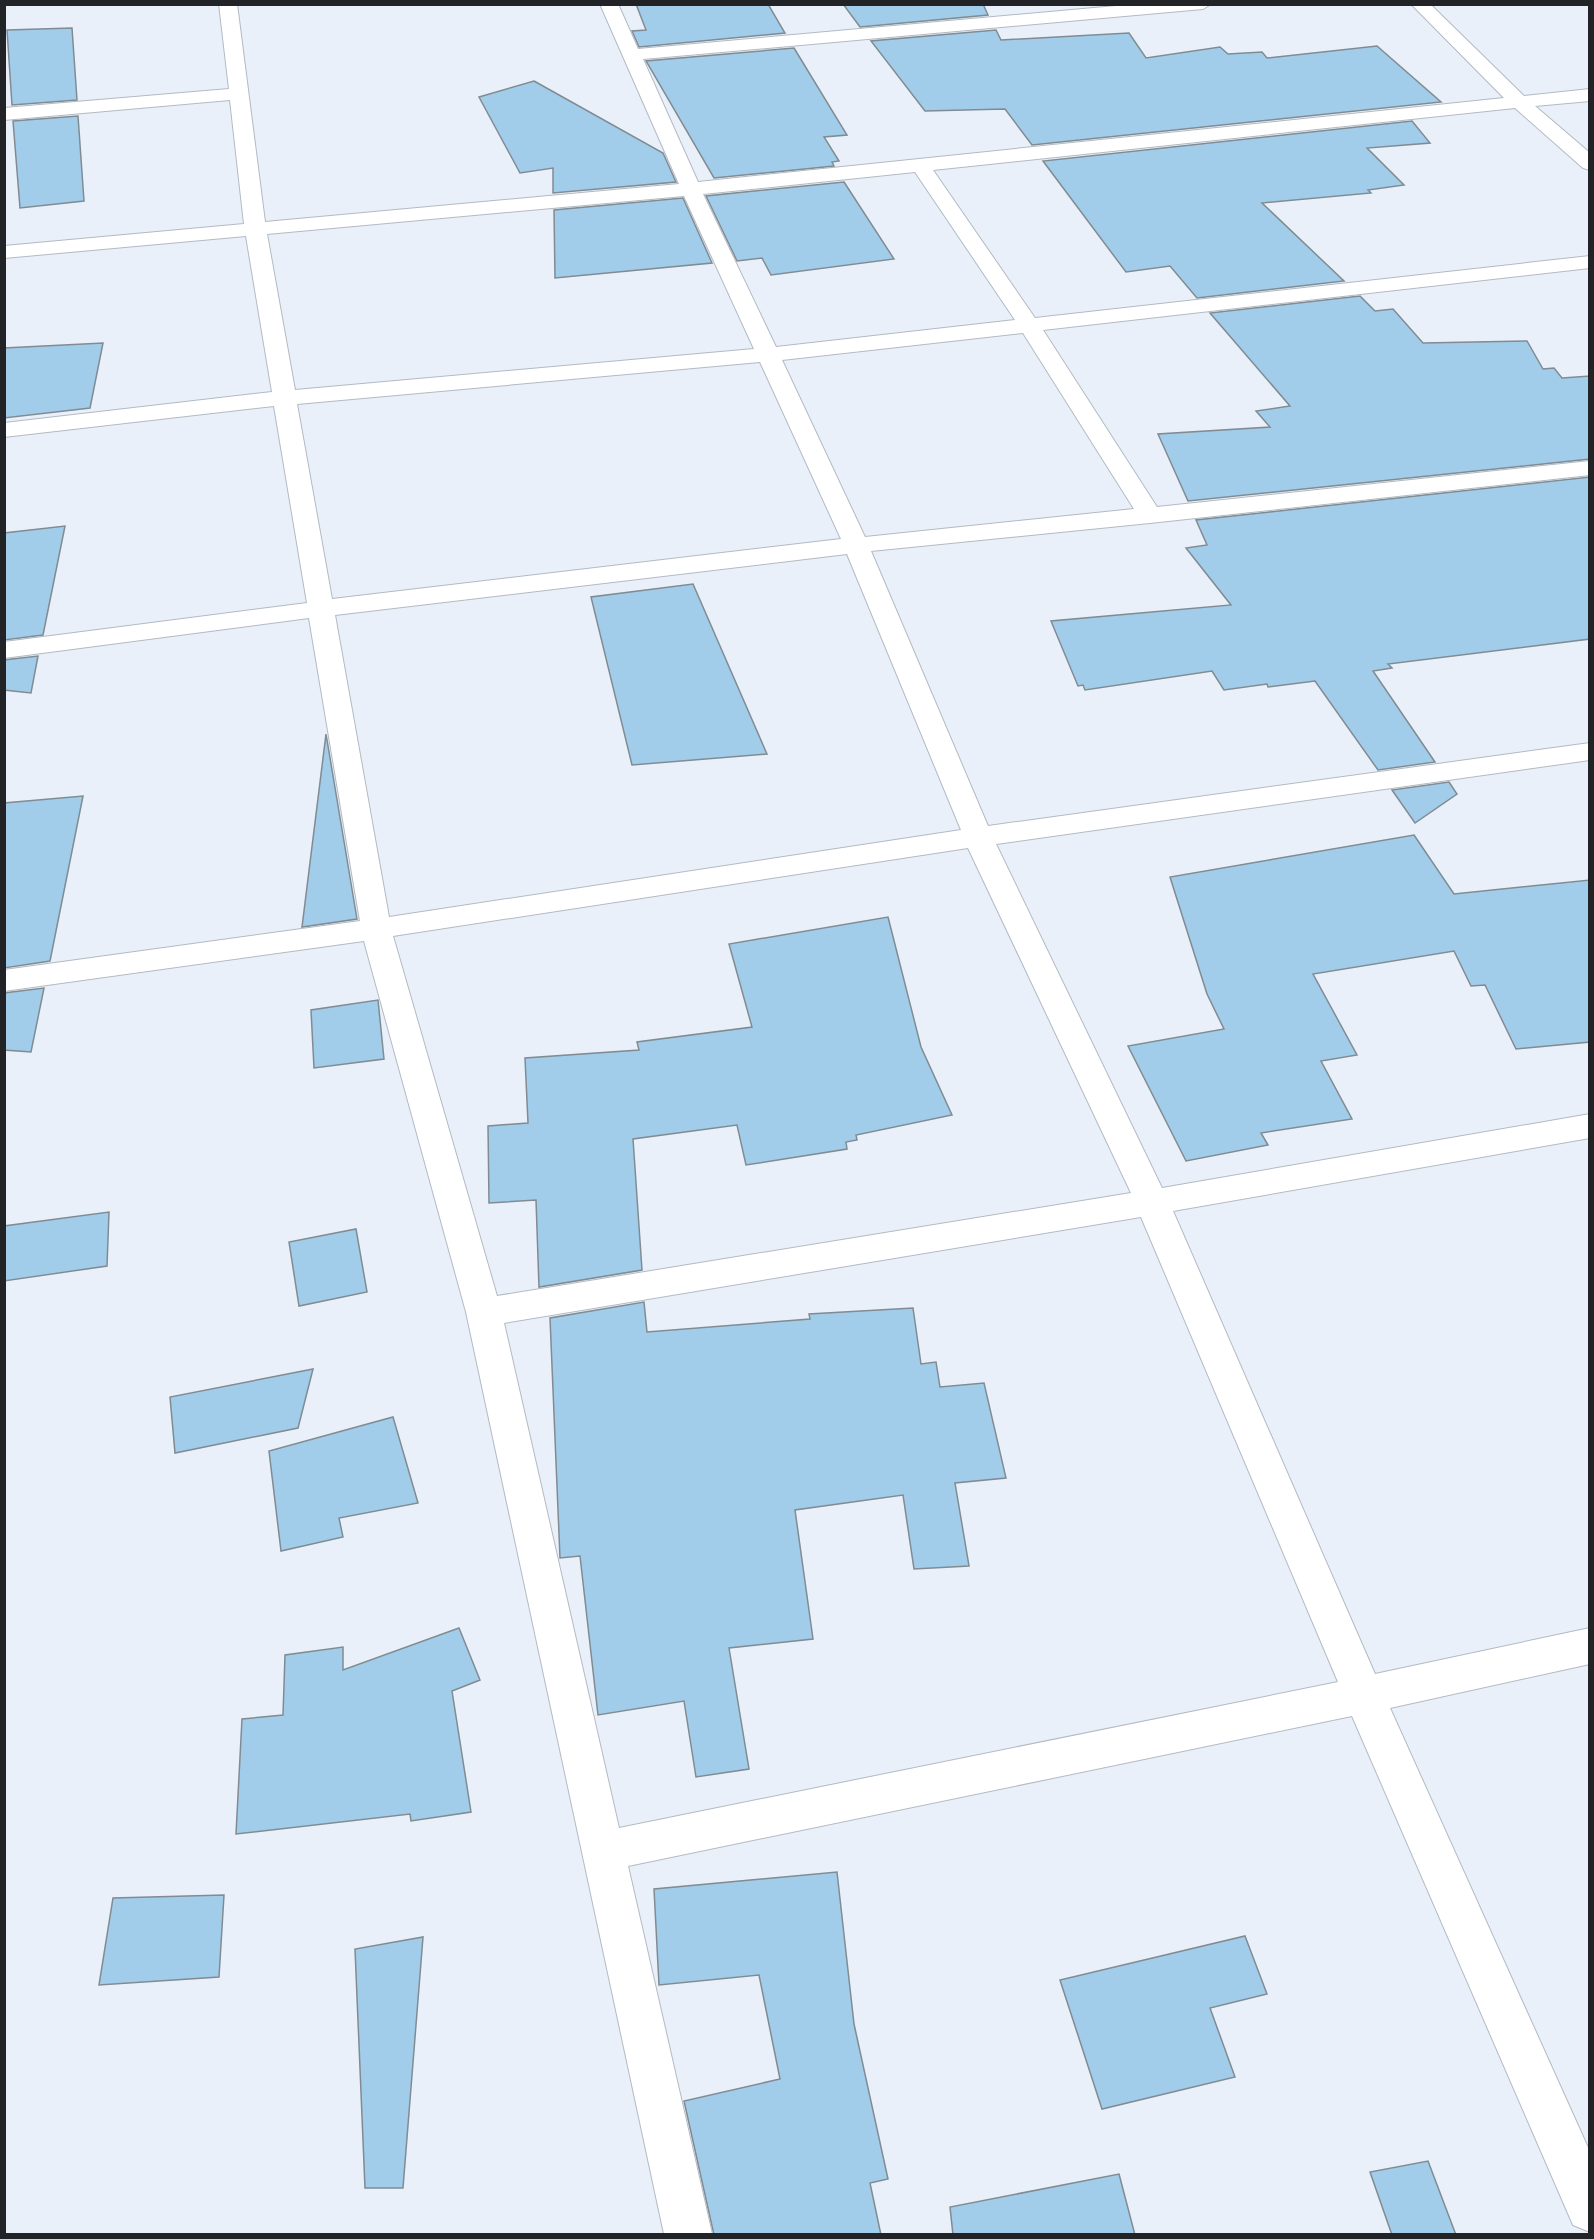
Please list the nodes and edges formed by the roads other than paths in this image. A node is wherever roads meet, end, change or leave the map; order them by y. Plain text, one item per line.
1 (228, 4) edge
2 (609, 4) edge
3 (1203, 4) edge
4 (1419, 4) edge
5 (630, 55) junction
6 (239, 94) junction
7 (1590, 95) edge
8 (1519, 102) junction
9 (4, 114) edge
10 (1590, 164) edge
11 (920, 165) junction
12 (691, 189) junction
13 (255, 227) junction
14 (4, 252) edge
15 (1590, 262) edge
16 (1029, 325) junction
17 (768, 355) junction
18 (284, 398) junction
19 (4, 430) edge
20 (1590, 468) edge
21 (1150, 516) junction
22 (856, 545) junction
23 (321, 608) junction
24 (4, 650) edge
25 (1590, 751) edge
26 (978, 837) junction
27 (376, 928) junction
28 (4, 981) edge
29 (1590, 1126) edge
30 (1152, 1202) junction
31 (484, 1312) junction
32 (1590, 1646) edge
33 (1364, 1695) junction
34 (604, 1851) junction
35 (1590, 2208) edge
36 (688, 2235) edge

1 - 6 street
2 - 5 street
3 - 5 street
4 - 8 street
5 - 12 street
6 - 9 street
6 - 13 street
7 - 8 street
8 - 10 street
8 - 11 street
11 - 12 street
11 - 16 street
12 - 13 street
12 - 17 street
13 - 14 street
13 - 18 street
15 - 16 street
16 - 17 street
16 - 21 street
17 - 18 street
17 - 22 street
18 - 19 street
18 - 23 street
20 - 21 street
21 - 22 street
22 - 23 street
22 - 26 street
23 - 24 street
23 - 27 street
25 - 26 street
26 - 27 street
26 - 30 street
27 - 28 street
27 - 31 street
29 - 30 street
30 - 31 street
30 - 33 street
31 - 34 street
32 - 33 street
33 - 34 street
33 - 35 street
34 - 36 street

